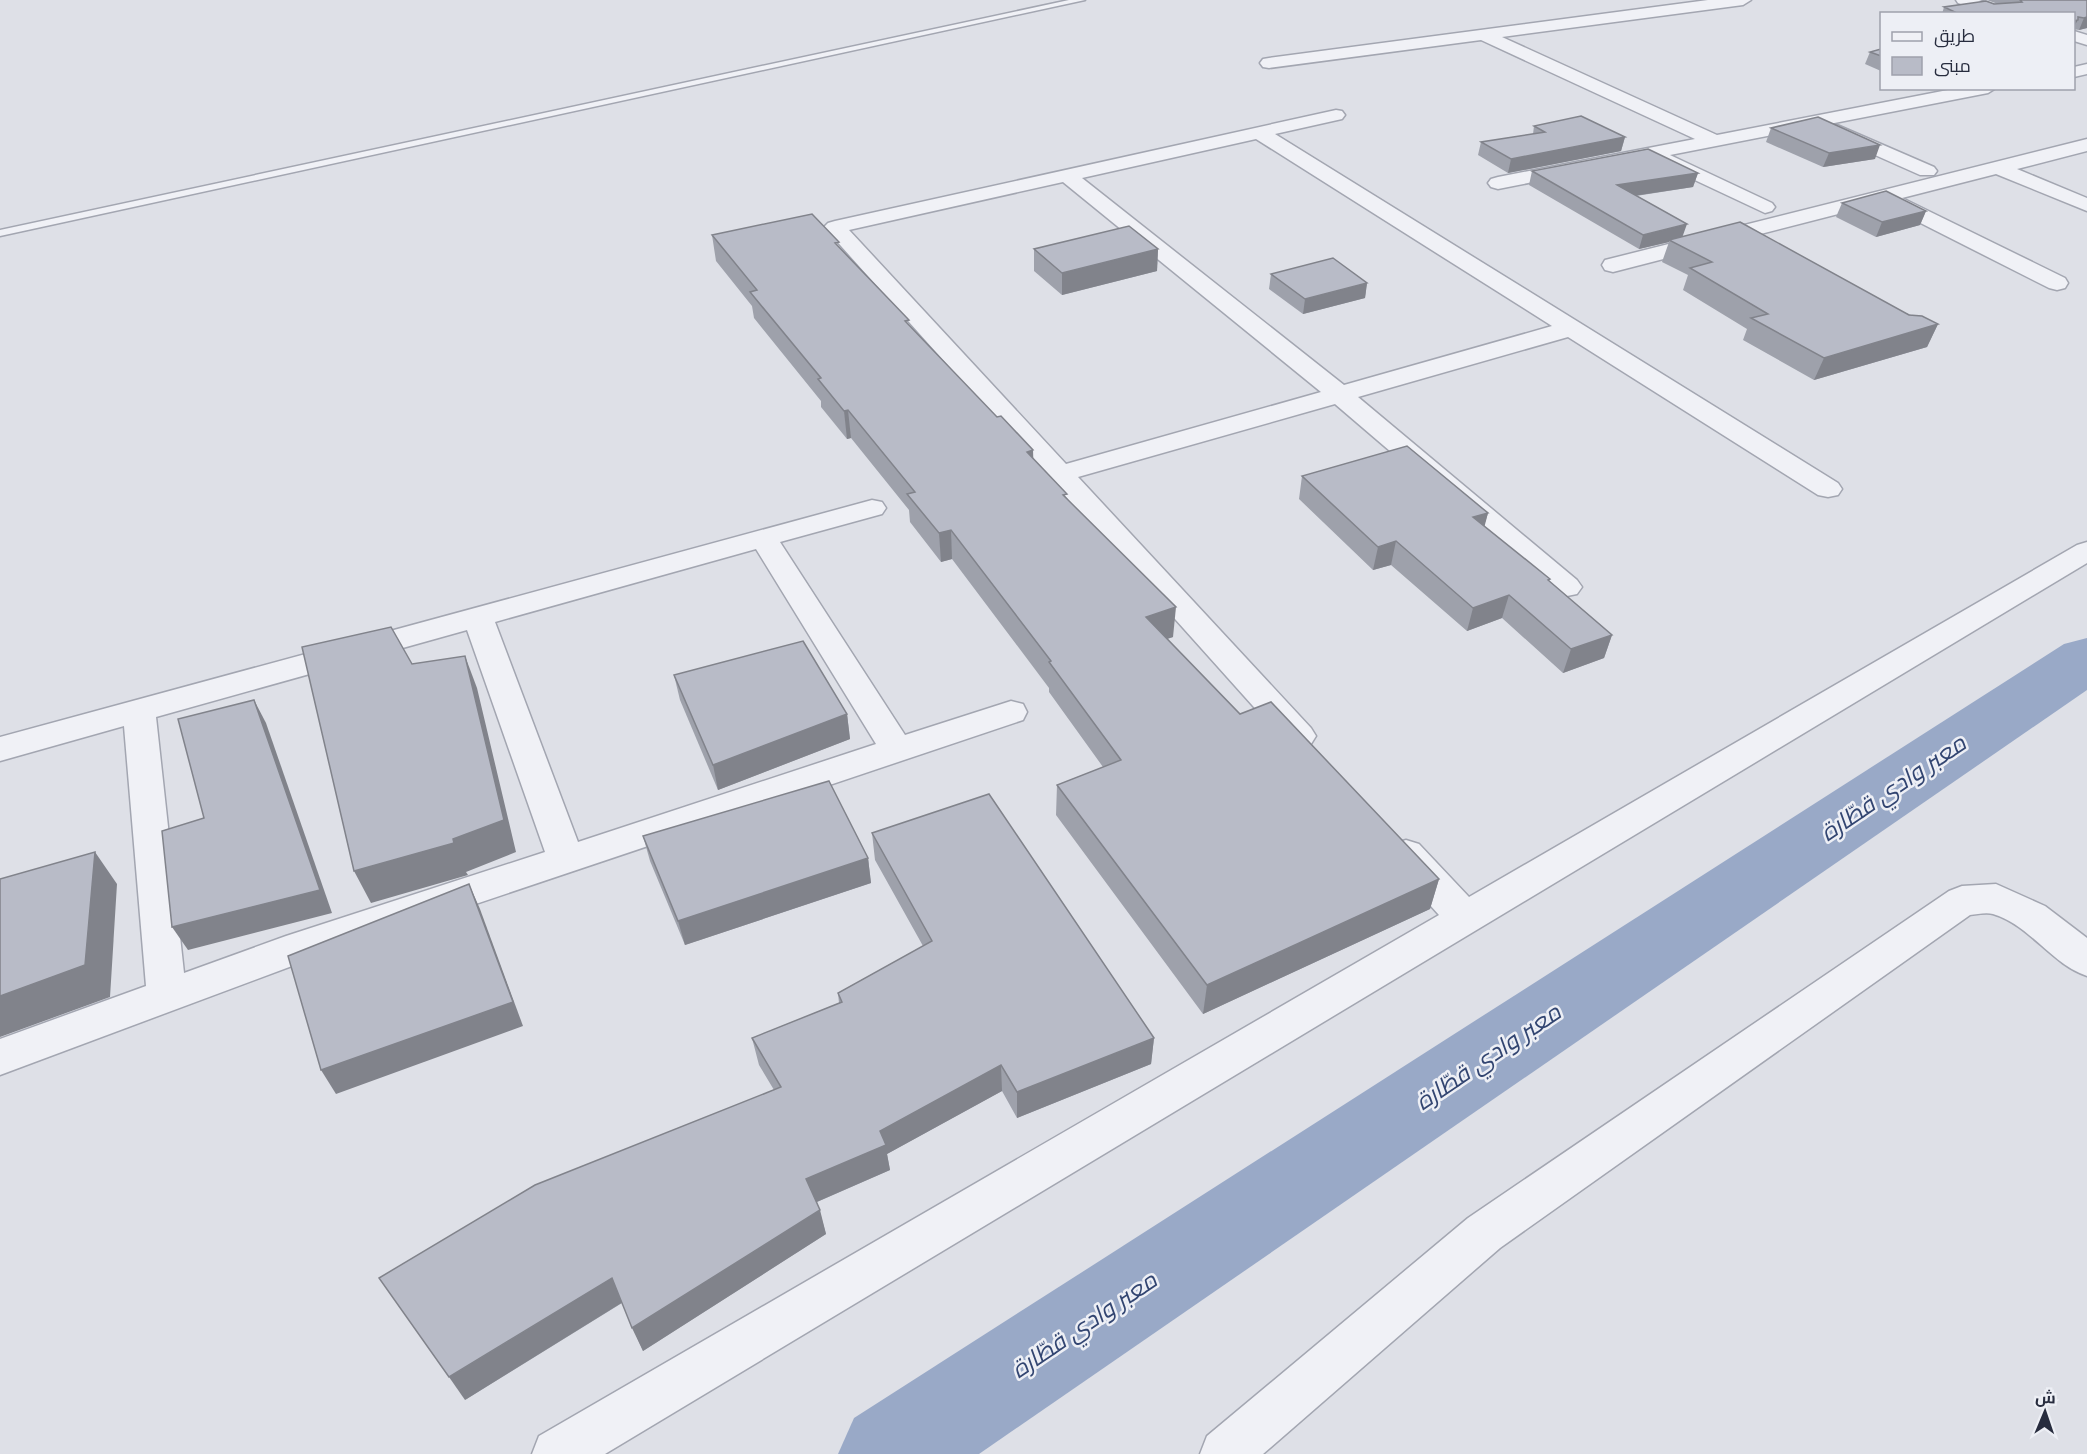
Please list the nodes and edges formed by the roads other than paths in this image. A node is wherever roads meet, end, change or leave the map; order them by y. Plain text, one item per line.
1 (1081, 0) edge
2 (1743, 0) edge
3 (1965, 0) edge
4 (2000, 12) edge
5 (1484, 35) junction
6 (1269, 63) dead end
7 (1978, 90) edge
8 (1336, 115) dead end
9 (1816, 122) junction
10 (1260, 133) junction
11 (1715, 141) junction
12 (2087, 146) edge
13 (1650, 154) junction
14 (1999, 168) junction
15 (1927, 171) dead end
16 (1068, 176) junction
17 (1498, 183) dead end
18 (1884, 197) junction
19 (2087, 205) edge
20 (1765, 207) dead end
21 (0, 233) edge
22 (1736, 234) junction
23 (1766, 251) edge
24 (1613, 265) dead end
25 (2057, 283) dead end
26 (1569, 329) junction
27 (1339, 394) junction
28 (1060, 474) junction
29 (1828, 489) dead end
30 (872, 508) dead end
31 (763, 538) junction
32 (2087, 551) edge
33 (1567, 587) dead end
34 (478, 616) junction
35 (139, 710) junction
36 (1011, 712) dead end
37 (0, 749) edge
38 (897, 750) junction
39 (1318, 758) edge
40 (1391, 838) edge
41 (566, 860) junction
42 (1464, 917) junction
43 (2087, 960) edge
44 (166, 996) junction
45 (0, 1058) edge
46 (558, 1454) edge
47 (1225, 1454) edge

1 - 21 lane
2 - 5 street
3 - 4 street
5 - 6 street
5 - 11 street
7 - 9 street
8 - 10 street
9 - 11 street
9 - 15 street
10 - 16 street
10 - 26 street
11 - 13 street
12 - 14 street
13 - 17 street
13 - 20 street
14 - 18 street
14 - 19 street
16 - 27 street
16 - 28 street
18 - 22 street
18 - 25 street
22 - 23 street
22 - 24 street
26 - 27 street
26 - 29 street
27 - 28 street
27 - 33 street
28 - 39 street
30 - 31 street
31 - 34 street
31 - 38 street
32 - 42 street
34 - 35 street
34 - 41 street
35 - 37 street
35 - 44 street
36 - 38 street
38 - 41 street
40 - 42 street
41 - 44 street
42 - 46 street
43 - 47 street
44 - 45 street

